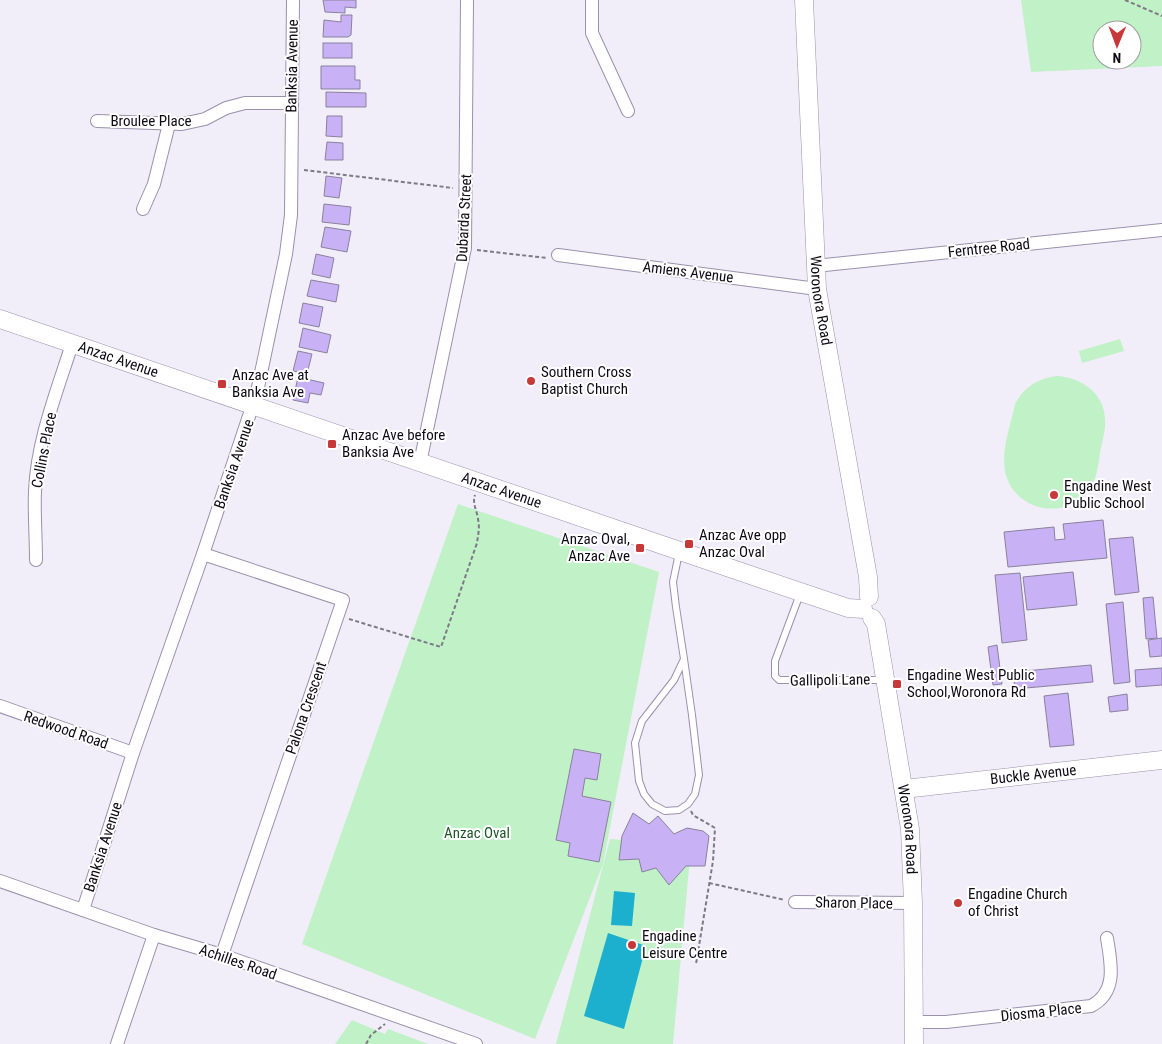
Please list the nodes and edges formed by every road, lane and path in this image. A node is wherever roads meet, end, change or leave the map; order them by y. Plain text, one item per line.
1 (293, 0) edge
2 (467, 0) edge
3 (592, 0) edge
4 (804, 0) edge
5 (1125, 0) edge
6 (1162, 16) edge
7 (292, 103) junction
8 (628, 111) dead end
9 (97, 121) dead end
10 (169, 124) junction
11 (292, 169) junction
12 (466, 190) junction
13 (143, 209) dead end
14 (1162, 230) edge
15 (465, 248) junction
16 (558, 255) joint
17 (815, 266) junction
18 (817, 289) junction
19 (0, 319) edge
20 (72, 344) junction
21 (253, 405) junction
22 (420, 463) junction
23 (479, 482) junction
24 (679, 552) junction
25 (203, 554) junction
26 (36, 560) dead end
27 (801, 592) junction
28 (868, 608) junction
29 (338, 615) junction
30 (684, 659) junction
31 (885, 680) junction
32 (0, 706) edge
33 (132, 753) junction
34 (1162, 760) edge
35 (904, 789) junction
36 (688, 804) junction
37 (0, 881) edge
38 (709, 883) junction
39 (795, 902) joint
40 (913, 904) junction
41 (83, 910) junction
42 (154, 935) junction
43 (1107, 938) dead end
44 (222, 955) junction
45 (696, 964) dead end
46 (396, 1017) junction
47 (914, 1022) junction
48 (117, 1044) edge
49 (366, 1044) edge
50 (476, 1044) edge
51 (914, 1044) edge

1 - 7 street, Banksia Avenue
2 - 12 street, Dubarda Street
3 - 8 street
4 - 17 street, Woronora Road
5 - 6 path
7 - 10 street, Broulee Place
7 - 11 street, Banksia Avenue
9 - 10 street, Broulee Place
10 - 13 street
11 - 12 path
11 - 21 street, Banksia Avenue
12 - 15 street, Dubarda Street
14 - 17 street, Ferntree Road
15 - 16 path
15 - 22 street, Dubarda Street
16 - 18 street, Amiens Avenue
17 - 18 street, Woronora Road
18 - 28 street, Woronora Road
19 - 20 street, Anzac Avenue
20 - 21 street, Anzac Avenue
20 - 26 street, Collins Place
21 - 22 street, Anzac Avenue
21 - 25 street, Banksia Avenue
22 - 23 street, Anzac Avenue
23 - 24 street, Anzac Avenue
23 - 29 path
24 - 27 street, Anzac Avenue
24 - 30 lane
25 - 29 street
25 - 33 street, Banksia Avenue
27 - 28 street, Anzac Avenue
27 - 31 lane, Gallipoli Lane
28 - 31 street, Woronora Road
29 - 44 street, Palona Crescent
30 - 36 lane
30 - 36 lane
31 - 35 street, Woronora Road
32 - 33 street, Redwood Road
33 - 41 street, Banksia Avenue
34 - 35 street, Buckle Avenue
35 - 40 street, Woronora Road
36 - 38 path
37 - 41 street, Achilles Road
38 - 39 path
38 - 45 path
39 - 40 street, Sharon Place
40 - 47 street, Woronora Road
41 - 42 street, Achilles Road
42 - 44 street, Achilles Road
42 - 48 street
43 - 47 street, Diosma Place
44 - 46 street, Achilles Road
46 - 49 path
46 - 50 street, Achilles Road
47 - 51 street, Woronora Road

